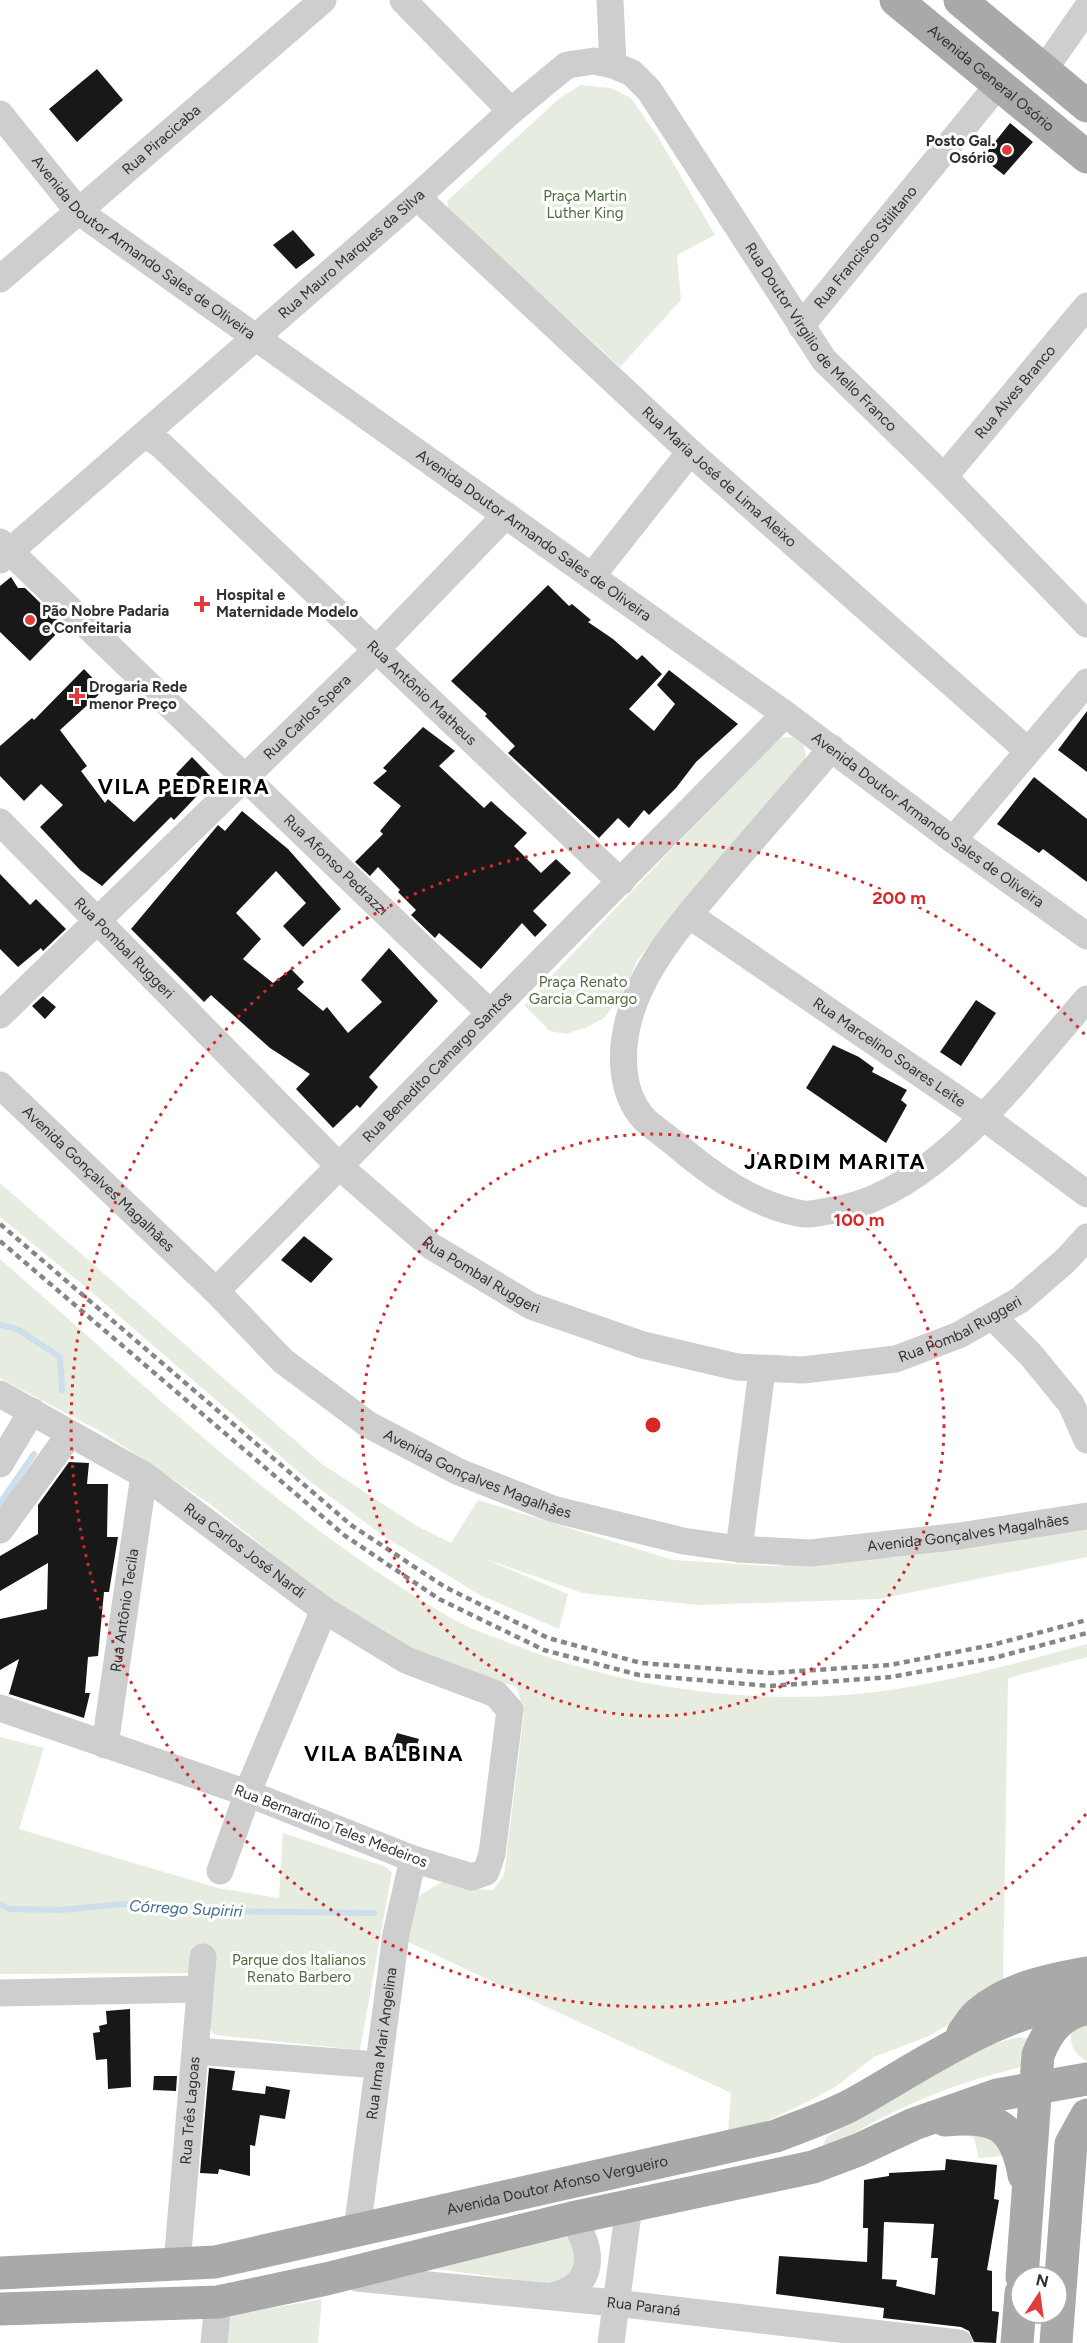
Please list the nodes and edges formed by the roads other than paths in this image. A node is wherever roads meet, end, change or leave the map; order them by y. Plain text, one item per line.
1 (323, 0) edge
2 (404, 0) edge
3 (610, 0) edge
4 (896, 0) edge
5 (960, 0) edge
6 (1087, 8) edge
7 (567, 65) joint
8 (613, 65) junction
9 (1044, 70) junction
10 (998, 85) junction
11 (1087, 106) edge
12 (511, 111) junction
13 (0, 114) edge
14 (1087, 157) edge
15 (417, 197) junction
16 (78, 211) junction
17 (0, 279) edge
18 (1087, 306) edge
19 (801, 326) junction
20 (255, 336) junction
21 (141, 438) junction
22 (690, 452) junction
23 (944, 477) junction
24 (506, 515) junction
25 (3, 552) edge
26 (592, 576) junction
27 (1087, 624) edge
28 (377, 650) junction
29 (1087, 682) edge
30 (785, 714) junction
31 (832, 748) junction
32 (1027, 750) junction
33 (246, 779) junction
34 (0, 822) edge
35 (953, 840) junction
36 (621, 882) junction
37 (689, 915) junction
38 (98, 922) junction
39 (1087, 936) edge
40 (1087, 999) edge
41 (490, 1013) junction
42 (0, 1016) edge
43 (0, 1085) edge
44 (982, 1116) junction
45 (340, 1167) junction
46 (1087, 1194) edge
47 (1087, 1237) edge
48 (216, 1291) junction
49 (992, 1316) junction
50 (762, 1370) junction
51 (0, 1394) edge
52 (32, 1411) junction
53 (70, 1434) junction
54 (1087, 1440) edge
55 (0, 1464) edge
56 (144, 1475) junction
57 (1087, 1516) edge
58 (0, 1530) edge
59 (739, 1549) junction
60 (324, 1610) junction
61 (496, 1694) joint
62 (0, 1708) edge
63 (105, 1745) junction
64 (247, 1793) junction
65 (413, 1859) junction
66 (220, 1871) dead end
67 (203, 1958) dead end
68 (1087, 1973) edge
69 (200, 1989) junction
70 (0, 1993) edge
71 (1087, 2002) edge
72 (1073, 2014) edge
73 (948, 2049) junction
74 (196, 2051) junction
75 (378, 2065) junction
76 (1087, 2073) edge
77 (1087, 2079) edge
78 (1036, 2088) junction
79 (850, 2106) junction
80 (1087, 2115) edge
81 (915, 2124) junction
82 (509, 2194) junction
83 (1029, 2201) junction
84 (629, 2206) junction
85 (572, 2218) junction
86 (357, 2230) junction
87 (177, 2264) junction
88 (1023, 2265) edge
89 (0, 2273) edge
90 (326, 2279) junction
91 (550, 2296) junction
92 (218, 2302) junction
93 (615, 2303) junction
94 (0, 2309) edge
95 (1018, 2325) edge
96 (214, 2343) edge
97 (611, 2343) edge
98 (960, 2343) edge
99 (1017, 2343) edge
100 (1056, 2343) edge

1 - 16 street, Rua Piracicaba
2 - 12 street
3 - 8 street
4 - 10 main road, Avenida General Osório
5 - 9 main road
6 - 9 street
7 - 8 street, Rua Doutor Virgilio de Mello Franco
7 - 12 street, Rua Mauro Marques da Silva
8 - 19 street, Rua Doutor Virgilio de Mello Franco
9 - 11 main road
10 - 14 main road, Avenida General Osório
10 - 19 street, Rua Francisco Stilitano
12 - 15 street, Rua Mauro Marques da Silva
13 - 16 street, Avenida Doutor Armando Sales de Oliveira
15 - 20 street, Rua Mauro Marques da Silva
15 - 22 street, Rua Maria José de Lima Aleixo
16 - 17 street, Rua Piracicaba
16 - 20 street, Avenida Doutor Armando Sales de Oliveira
18 - 23 street, Rua Alves Branco
19 - 23 street, Rua Doutor Virgilio de Mello Franco
20 - 21 street, Rua Mauro Marques da Silva
20 - 24 street, Avenida Doutor Armando Sales de Oliveira
21 - 25 street, Rua Mauro Marques da Silva
21 - 28 street, Rua Antônio Matheus
22 - 26 street
22 - 32 street, Rua Maria José de Lima Aleixo
23 - 27 street, Rua Doutor Virgilio de Mello Franco
24 - 26 street, Avenida Doutor Armando Sales de Oliveira
24 - 28 street, Rua Carlos Spera
25 - 33 street, Rua Afonso Pedrazzi
26 - 30 street, Avenida Doutor Armando Sales de Oliveira
28 - 33 street, Rua Carlos Spera
28 - 36 street, Rua Antônio Matheus
29 - 32 street
30 - 31 street, Avenida Doutor Armando Sales de Oliveira
30 - 36 street, Rua Benedito Camargo Santos
31 - 35 street, Avenida Doutor Armando Sales de Oliveira
31 - 37 street
32 - 35 street
33 - 38 street, Rua Carlos Spera
33 - 41 street, Rua Afonso Pedrazzi
34 - 38 street, Rua Pombal Ruggeri
35 - 39 street, Avenida Doutor Armando Sales de Oliveira
36 - 41 street, Rua Benedito Camargo Santos
37 - 44 street, Rua Marcelino Soares Leite
37 - 44 street
38 - 42 street, Rua Carlos Spera
38 - 45 street, Rua Pombal Ruggeri
40 - 44 street
41 - 45 street, Rua Benedito Camargo Santos
43 - 48 street, Avenida Gonçalves Magalhães
44 - 46 street, Rua Marcelino Soares Leite
45 - 48 street, Rua Benedito Camargo Santos
45 - 50 street, Rua Pombal Ruggeri
47 - 49 street, Rua Pombal Ruggeri
48 - 59 street, Avenida Gonçalves Magalhães
49 - 50 street, Rua Pombal Ruggeri
49 - 54 street
50 - 59 street
51 - 52 street, Rua Carlos José Nardi
52 - 53 street, Rua Carlos José Nardi
52 - 55 street
53 - 56 street, Rua Carlos José Nardi
53 - 58 street
56 - 60 street, Rua Carlos José Nardi
56 - 63 street, Rua Antônio Tecila
57 - 59 street, Avenida Gonçalves Magalhães
60 - 61 street, Rua Carlos José Nardi
60 - 64 street
61 - 65 street, Rua Bernardino Teles Medeiros
62 - 63 street, Rua Bernardino Teles Medeiros
63 - 64 street, Rua Bernardino Teles Medeiros
64 - 65 street, Rua Bernardino Teles Medeiros
64 - 66 street
65 - 75 street, Rua Irma Mari Angelina
67 - 69 street, Rua Três Lagoas
68 - 73 main road
69 - 70 street
69 - 74 street, Rua Três Lagoas
71 - 73 main road, Avenida Doutor Afonso Vergueiro
72 - 76 main road
72 - 78 main road
73 - 79 main road, Avenida Doutor Afonso Vergueiro
74 - 75 street
74 - 87 street, Rua Três Lagoas
75 - 86 street, Rua Irma Mari Angelina
77 - 78 main road
78 - 81 main road
78 - 83 main road
79 - 82 main road, Avenida Doutor Afonso Vergueiro
79 - 84 main road
80 - 100 main road
81 - 83 main road
81 - 84 main road
82 - 85 main road
82 - 86 main road, Avenida Doutor Afonso Vergueiro
83 - 88 main road
84 - 85 main road
84 - 93 street
85 - 90 main road
85 - 91 street
86 - 87 main road, Avenida Doutor Afonso Vergueiro
87 - 89 main road, Avenida Doutor Afonso Vergueiro
90 - 91 street, Rua Paraná
90 - 92 main road
91 - 93 street, Rua Paraná
92 - 94 main road
92 - 96 street
93 - 97 street
93 - 98 street, Rua Paraná
95 - 99 main road

